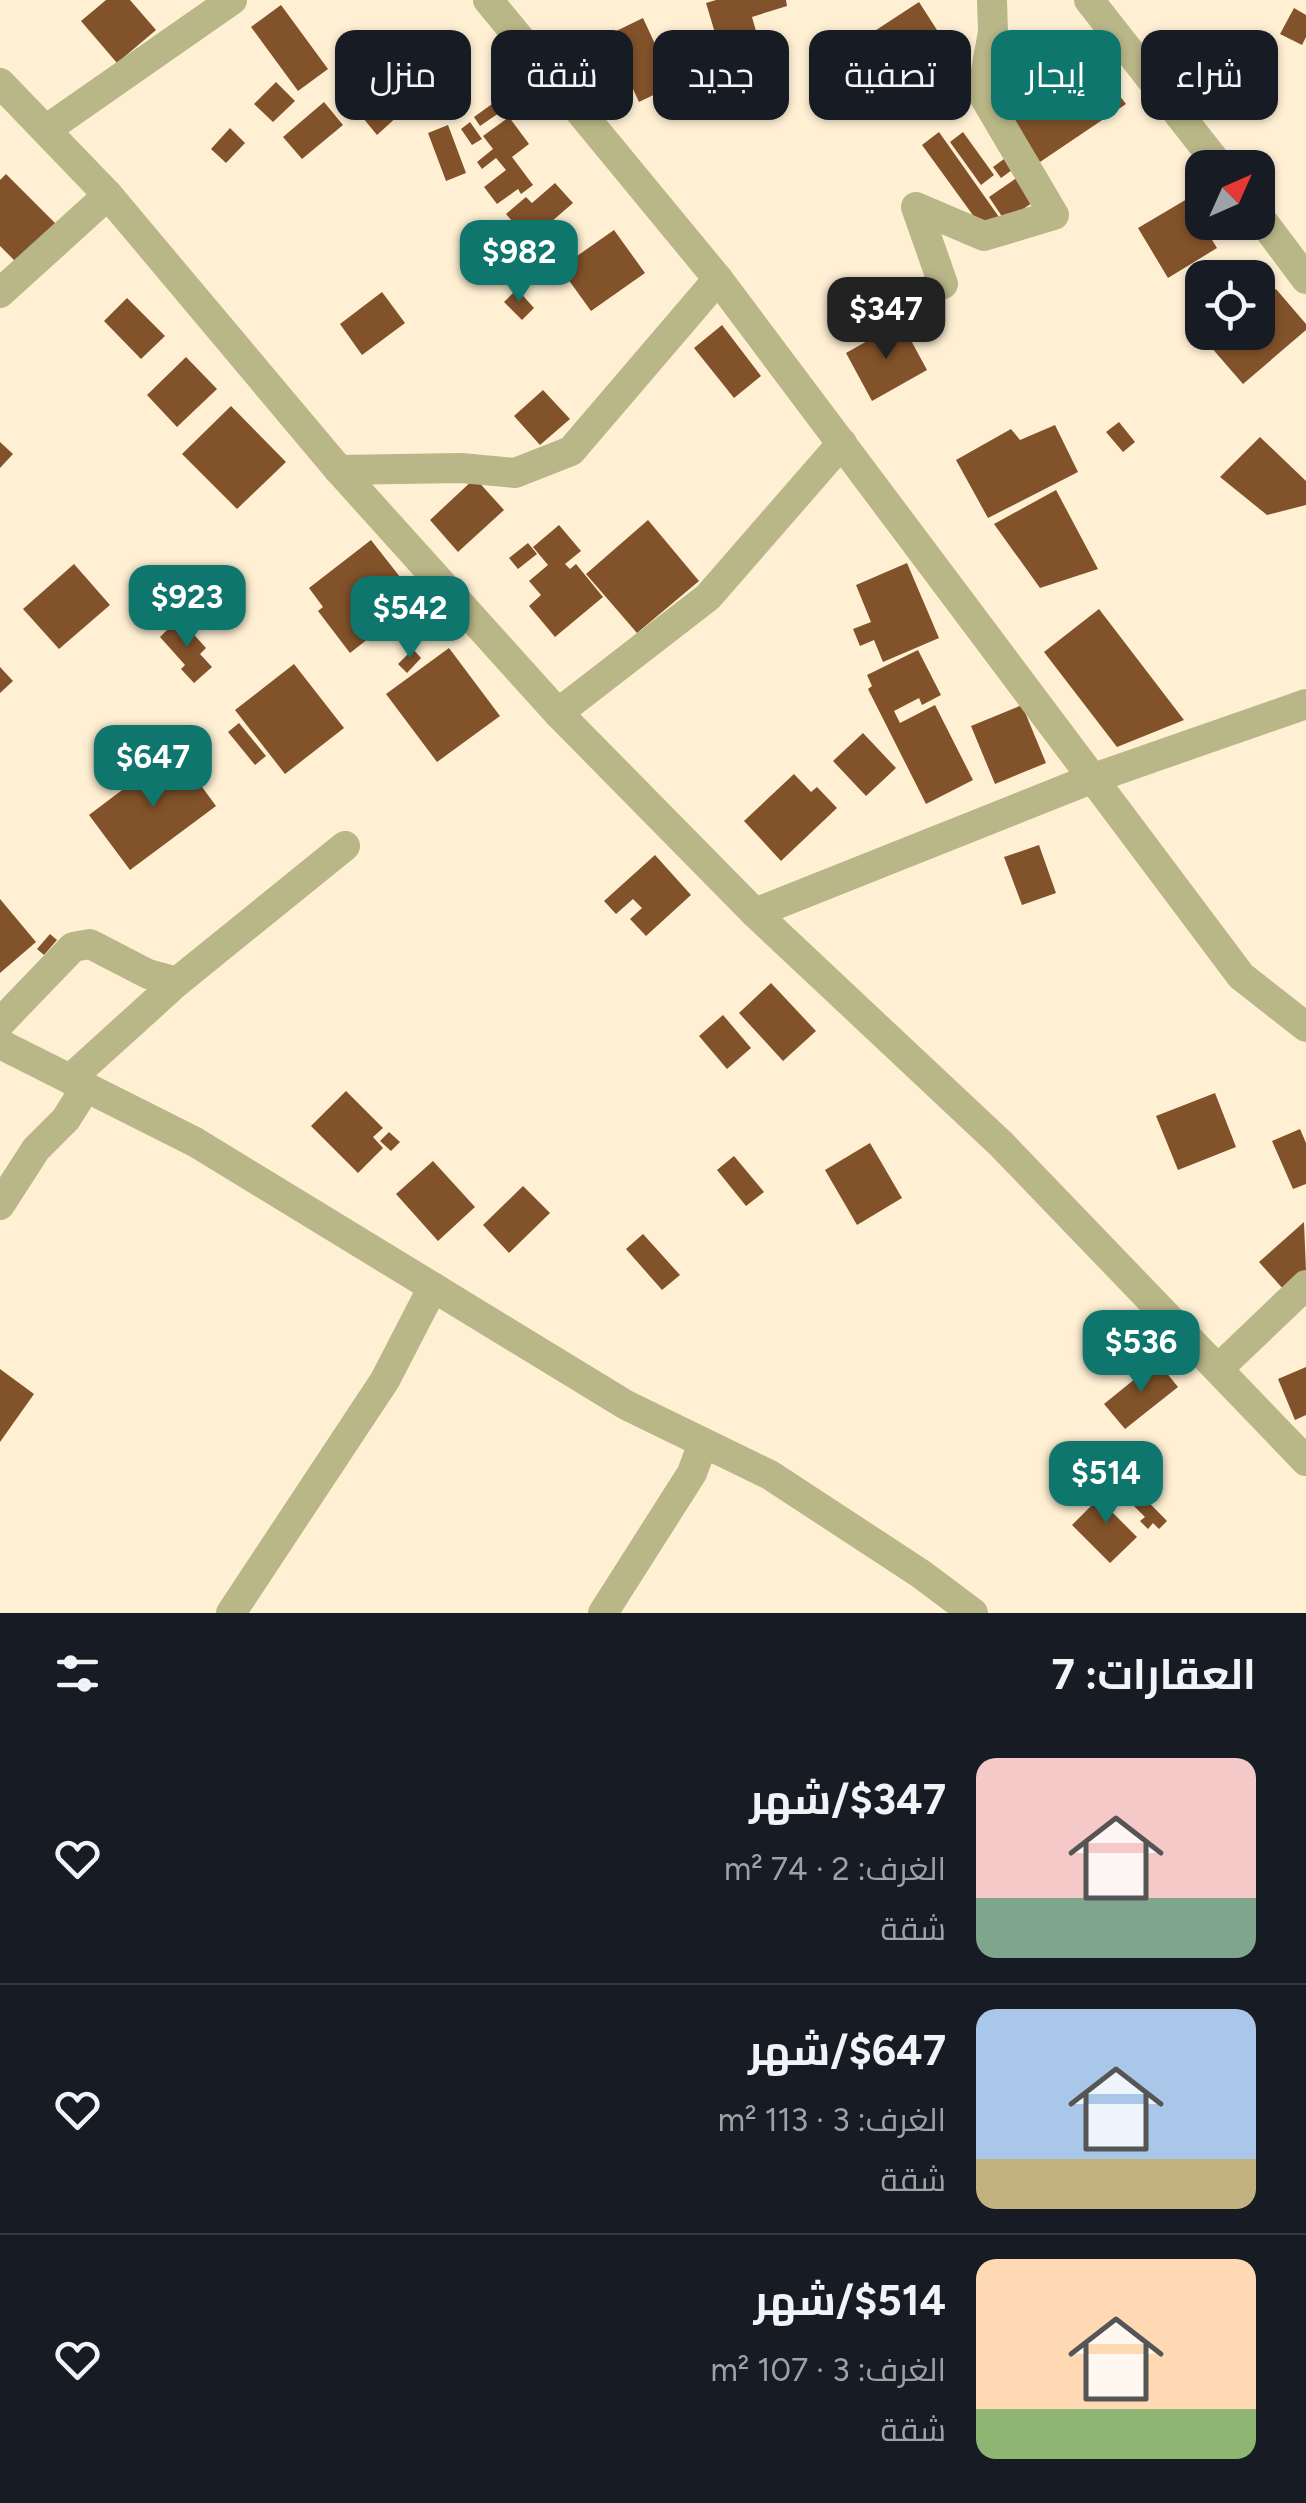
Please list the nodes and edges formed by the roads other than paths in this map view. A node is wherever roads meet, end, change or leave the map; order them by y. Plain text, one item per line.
1 (232, 0) edge
2 (489, 0) edge
3 (992, 0) edge
4 (1089, 0) edge
5 (0, 83) edge
6 (47, 129) junction
7 (1207, 150) edge
8 (108, 195) junction
9 (1275, 238) edge
10 (718, 279) junction
11 (1306, 280) edge
12 (943, 284) dead end
13 (0, 293) edge
14 (842, 443) junction
15 (339, 470) junction
16 (1306, 704) edge
17 (558, 713) junction
18 (1091, 779) junction
19 (345, 846) dead end
20 (754, 912) junction
21 (177, 982) junction
22 (0, 1022) edge
23 (1306, 1027) edge
24 (0, 1044) edge
25 (78, 1083) junction
26 (0, 1204) edge
27 (1306, 1285) edge
28 (433, 1287) junction
29 (1219, 1368) junction
30 (703, 1443) junction
31 (1306, 1460) edge
32 (963, 1610) edge
33 (232, 1613) edge
34 (603, 1613) edge

1 - 6 street
2 - 10 street
3 - 12 street
4 - 7 street
5 - 6 street
6 - 8 street
8 - 13 street
8 - 15 street
9 - 11 street
10 - 14 street
10 - 15 street
14 - 17 street
14 - 18 street
15 - 17 street
16 - 18 street
17 - 20 street
18 - 20 street
18 - 23 street
19 - 21 street
20 - 29 street
21 - 22 street
21 - 25 street
24 - 25 street
25 - 26 street
25 - 28 street
27 - 29 street
28 - 30 street
28 - 33 street
29 - 31 street
30 - 32 street
30 - 34 street

